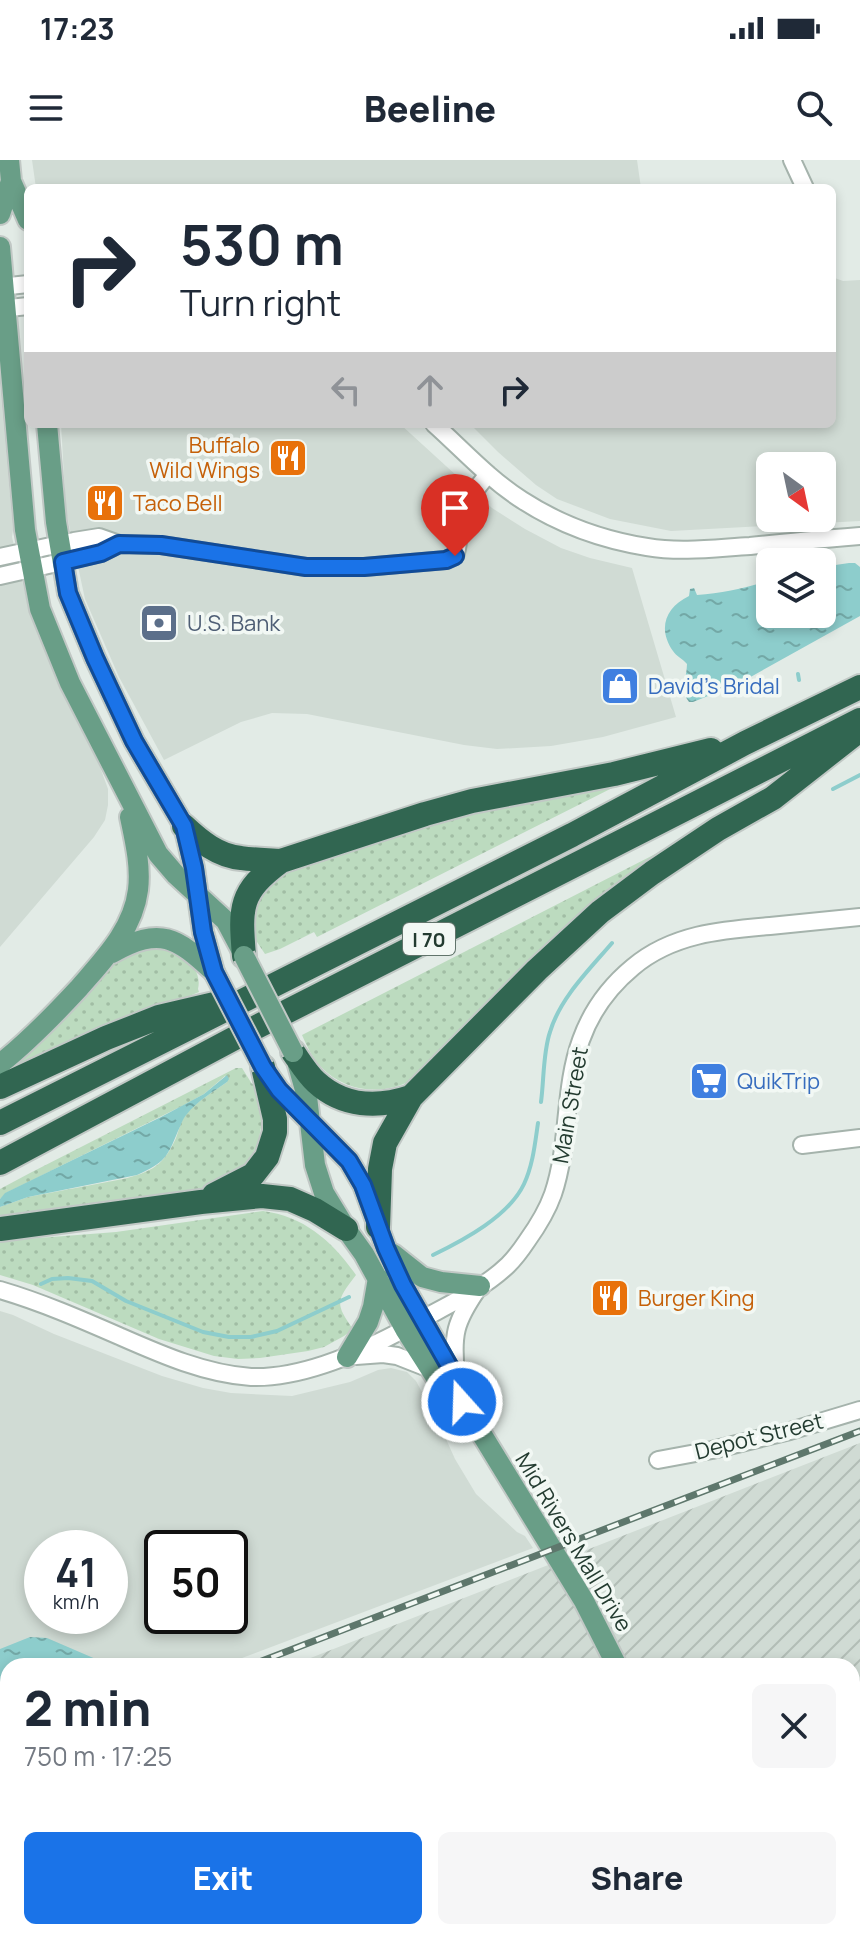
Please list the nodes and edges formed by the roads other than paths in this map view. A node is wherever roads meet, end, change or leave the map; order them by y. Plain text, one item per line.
1 (792, 160) edge
2 (10, 170) edge
3 (803, 184) edge
4 (24, 209) edge
5 (0, 214) edge
6 (0, 247) edge
7 (24, 284) edge
8 (2, 286) edge
9 (24, 306) edge
10 (2, 308) edge
11 (47, 428) edge
12 (438, 428) edge
13 (488, 474) junction
14 (860, 536) edge
15 (62, 553) junction
16 (0, 557) edge
17 (30, 560) junction
18 (0, 576) edge
19 (860, 687) edge
20 (860, 720) edge
21 (860, 730) edge
22 (745, 743) junction
23 (126, 794) junction
24 (184, 826) junction
25 (281, 861) junction
26 (197, 893) junction
27 (860, 917) edge
28 (110, 954) junction
29 (244, 956) junction
30 (214, 972) junction
31 (256, 995) junction
32 (293, 1052) junction
33 (0, 1064) edge
34 (263, 1067) junction
35 (0, 1087) edge
36 (411, 1097) junction
37 (309, 1122) junction
38 (0, 1123) edge
39 (860, 1138) edge
40 (802, 1145) dead end
41 (0, 1163) edge
42 (201, 1202) junction
43 (0, 1229) edge
44 (346, 1229) junction
45 (382, 1238) junction
46 (378, 1278) junction
47 (480, 1286) junction
48 (0, 1290) edge
49 (413, 1324) junction
50 (347, 1357) junction
51 (430, 1369) junction
52 (456, 1378) junction
53 (462, 1402) junction
54 (860, 1410) edge
55 (658, 1460) dead end
56 (614, 1658) edge

1 - 3 street
2 - 4 main road
2 - 5 main road
6 - 8 main road, Mid Rivers Mall Drive
7 - 8 street
8 - 10 main road, Mid Rivers Mall Drive
9 - 10 street
10 - 17 main road, Mid Rivers Mall Drive
11 - 15 main road, Mid Rivers Mall Drive
12 - 13 street
13 - 14 street
13 - 15 street
15 - 17 street
15 - 24 main road, Mid Rivers Mall Drive
16 - 17 street
17 - 18 street
17 - 23 main road, Mid Rivers Mall Drive
19 - 22 highway, I 70
20 - 41 highway, I 70
21 - 36 highway
22 - 25 highway
22 - 31 highway, I 70
23 - 26 main road, Mid Rivers Mall Drive
23 - 28 main road
24 - 25 highway
24 - 26 main road, Mid Rivers Mall Drive
25 - 29 highway
26 - 29 main road, Mid Rivers Mall Drive
26 - 30 main road, Mid Rivers Mall Drive
27 - 47 street, Main Street
28 - 30 main road
28 - 33 main road
29 - 32 main road, Mid Rivers Mall Drive, bridge
30 - 34 main road, Mid Rivers Mall Drive, bridge
31 - 35 highway
31 - 38 highway, I 70
32 - 36 highway
32 - 37 main road, Mid Rivers Mall Drive
34 - 37 main road, Mid Rivers Mall Drive
34 - 42 highway
36 - 45 highway
37 - 44 main road, Mid Rivers Mall Drive
37 - 45 main road, Mid Rivers Mall Drive
39 - 40 street
42 - 43 highway
42 - 44 highway
44 - 46 main road, Mid Rivers Mall Drive
45 - 47 main road
45 - 49 main road, Mid Rivers Mall Drive
46 - 49 main road, Mid Rivers Mall Drive
46 - 50 main road
47 - 49 street, Main Street
47 - 52 street
48 - 50 street
49 - 50 street, Main Street
49 - 51 main road, Mid Rivers Mall Drive
49 - 52 main road, Mid Rivers Mall Drive
50 - 51 street
51 - 53 main road, Mid Rivers Mall Drive
52 - 53 main road, Mid Rivers Mall Drive
53 - 56 main road, Mid Rivers Mall Drive
54 - 55 street, Depot Street

